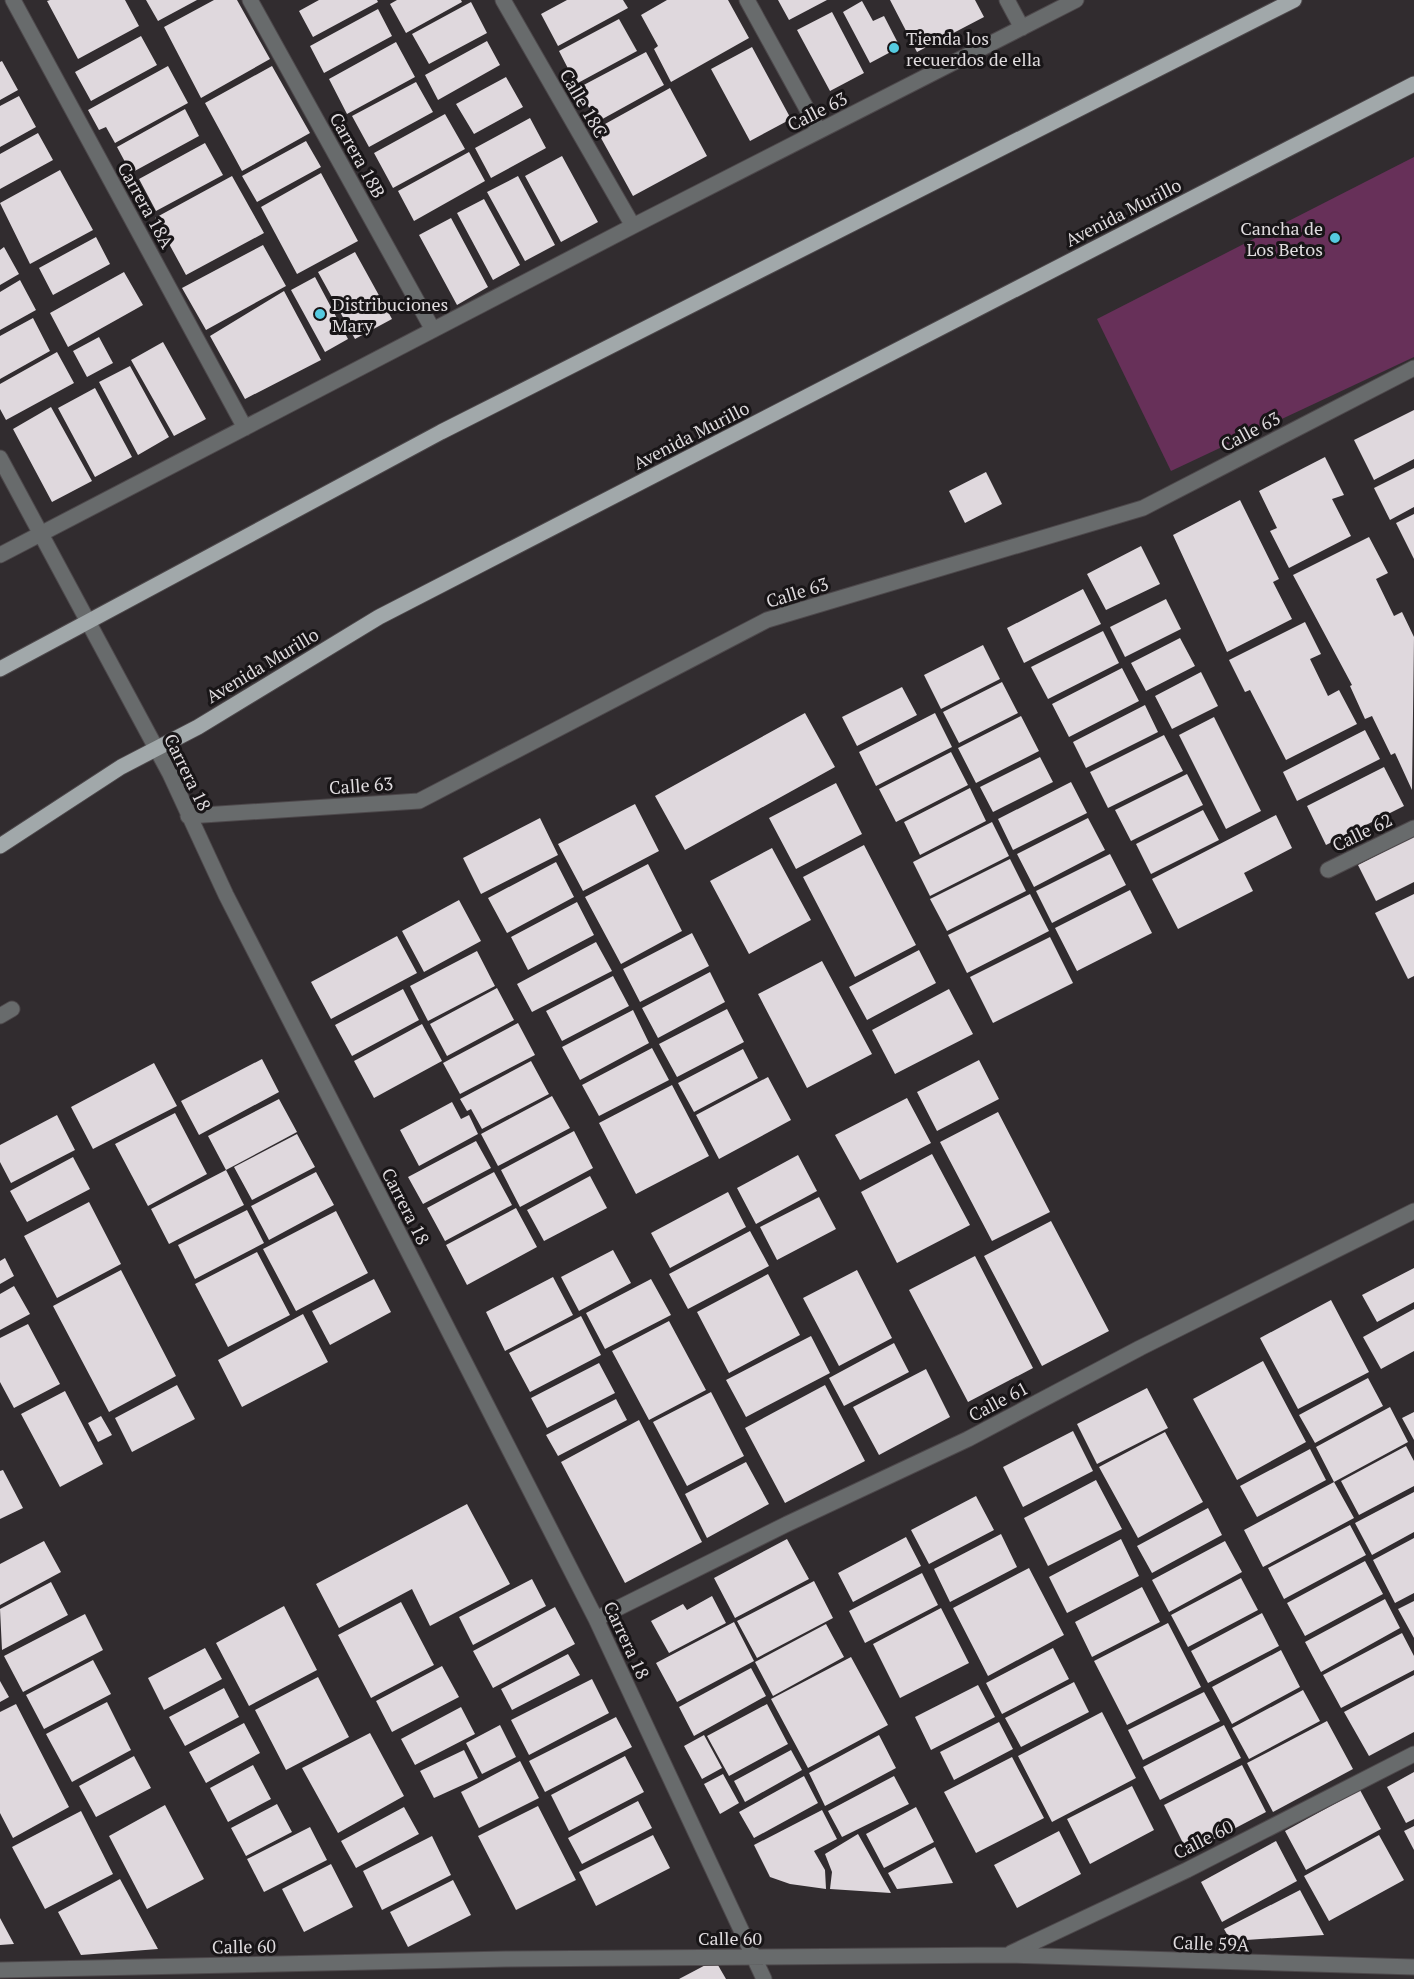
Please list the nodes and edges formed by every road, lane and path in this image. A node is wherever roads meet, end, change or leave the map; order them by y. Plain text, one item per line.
1 (13, 0) edge
2 (250, 0) edge
3 (503, 0) edge
4 (747, 0) edge
5 (1007, 0) edge
6 (1076, 0) edge
7 (1294, 0) edge
8 (1022, 28) junction
9 (1414, 84) edge
10 (819, 131) junction
11 (633, 226) junction
12 (433, 330) junction
13 (1414, 368) edge
14 (245, 428) junction
15 (0, 458) edge
16 (41, 534) junction
17 (0, 555) edge
18 (88, 623) junction
19 (0, 669) edge
20 (156, 749) junction
21 (188, 816) junction
22 (1414, 828) edge
23 (0, 846) edge
24 (1328, 870) dead end
25 (1414, 1211) edge
26 (596, 1619) junction
27 (1414, 1754) edge
28 (1007, 1955) junction
29 (752, 1957) junction
30 (1414, 1967) edge
31 (0, 1970) edge
32 (764, 1979) edge

1 - 14 street, Carrera 18A
2 - 12 street, Carrera 18B
3 - 11 street, Calle 18C
4 - 10 street
5 - 8 street
6 - 8 street, Calle 63
7 - 18 main road
8 - 10 street, Calle 63
9 - 20 main road, Avenida Murillo
10 - 11 street, Calle 63
11 - 12 street, Calle 63
12 - 14 street, Calle 63
13 - 21 street, Calle 63
14 - 16 street, Calle 63
15 - 16 street, Carrera 18
16 - 17 street, Calle 63
16 - 18 street, Carrera 18
18 - 19 main road
18 - 20 street, Carrera 18
20 - 21 street, Carrera 18
20 - 23 main road, Avenida Murillo
21 - 26 street, Carrera 18
22 - 24 street, Calle 62
25 - 26 street, Calle 61
26 - 29 street, Carrera 18
27 - 28 street, Calle 60
28 - 29 street, Calle 60
28 - 30 street, Calle 59A
29 - 31 street, Calle 60
29 - 32 street, Carrera 18

